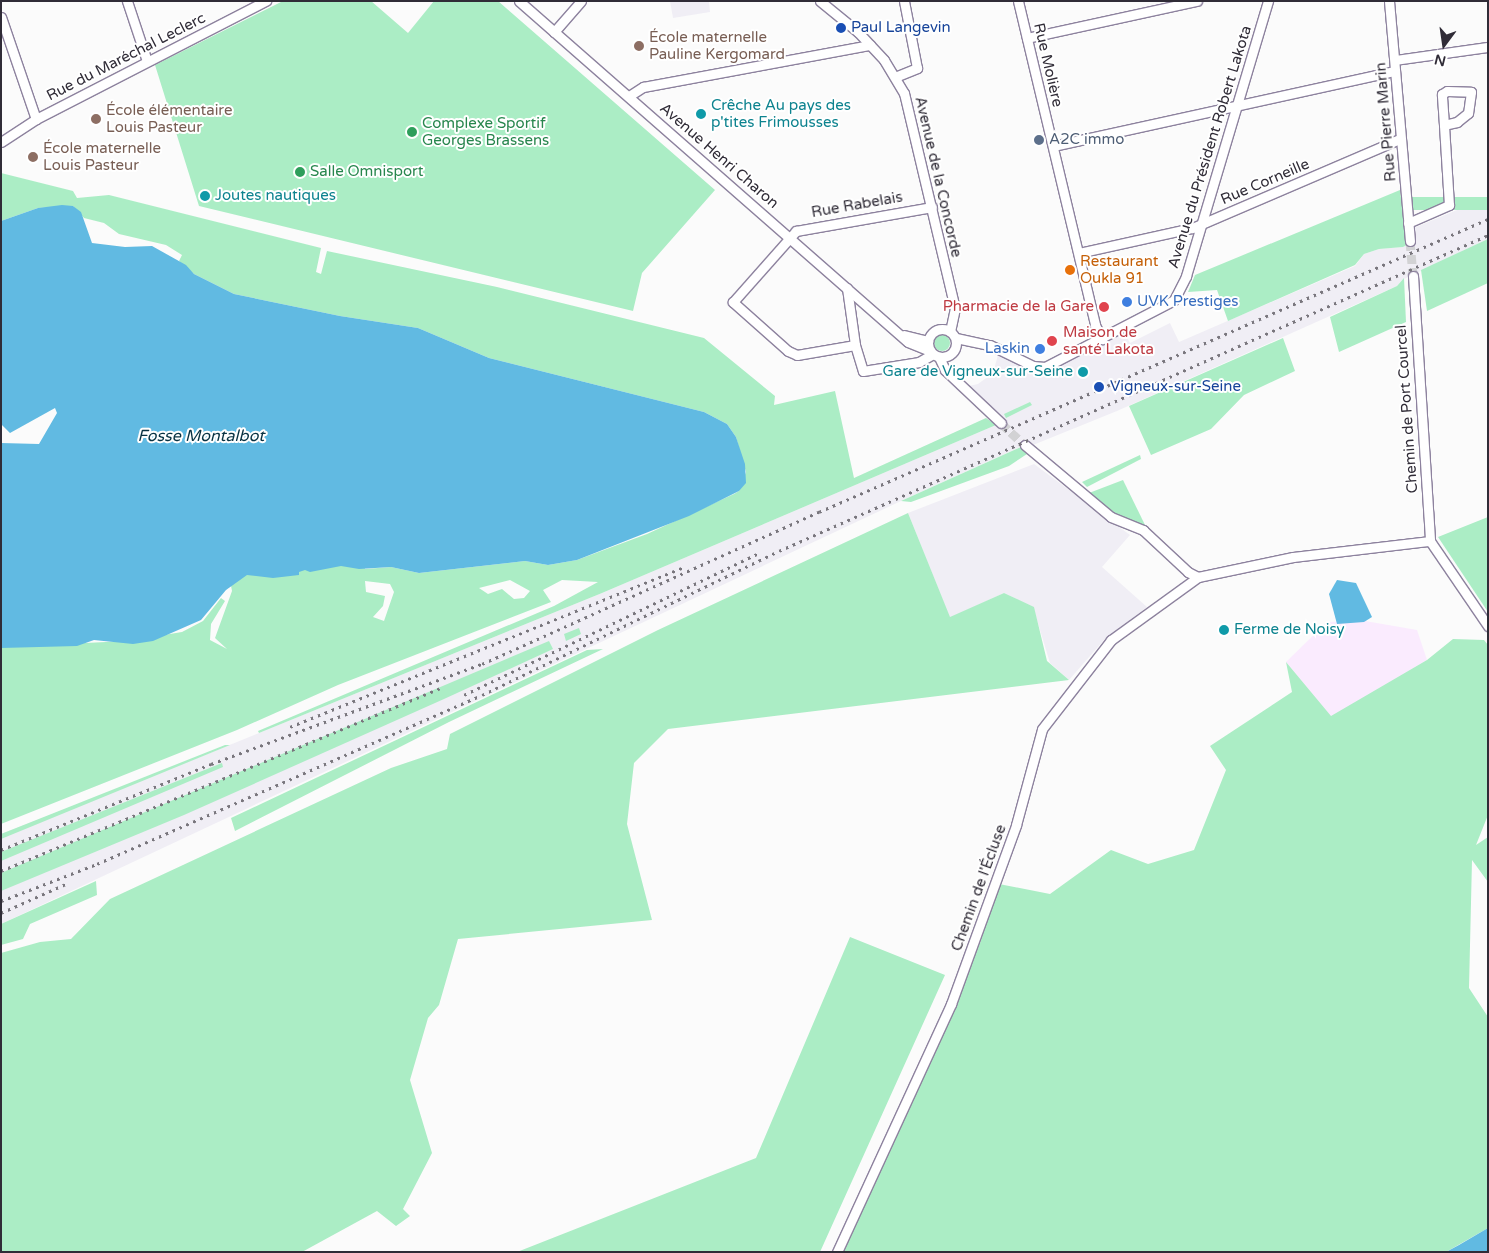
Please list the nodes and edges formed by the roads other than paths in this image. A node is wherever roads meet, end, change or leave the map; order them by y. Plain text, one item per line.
1 (127, 1) edge
2 (266, 1) edge
3 (520, 1) edge
4 (582, 1) edge
5 (820, 1) edge
6 (904, 1) edge
7 (1018, 1) edge
8 (1197, 1) edge
9 (1268, 1) edge
10 (1389, 1) edge
11 (1, 17) edge
12 (554, 32) junction
13 (1027, 38) junction
14 (870, 45) junction
15 (1488, 47) edge
16 (1394, 60) junction
17 (147, 61) junction
18 (1395, 71) junction
19 (895, 77) junction
20 (629, 96) junction
21 (1236, 104) junction
22 (36, 119) junction
23 (1444, 125) junction
24 (1400, 139) junction
25 (1, 142) edge
26 (1053, 146) junction
27 (932, 207) junction
28 (1408, 223) junction
29 (1202, 224) junction
30 (790, 237) junction
31 (1410, 242) tunnel mouth
32 (1079, 253) junction
33 (1413, 276) tunnel mouth
34 (847, 288) junction
35 (899, 333) junction
36 (953, 335) junction
37 (1102, 338) junction
38 (928, 341) junction
39 (973, 342) junction
40 (855, 345) junction
41 (954, 350) junction
42 (934, 354) junction
43 (1001, 423) tunnel mouth
44 (1025, 445) tunnel mouth
45 (1430, 541) junction
46 (1198, 577) junction
47 (1488, 626) edge
48 (837, 1252) edge

1 - 17 street
2 - 17 street, Rue du Maréchal Leclerc
3 - 12 street, Avenue Henri Charon
4 - 12 street
5 - 14 street, Avenue de la Concorde
6 - 19 street
7 - 13 street, Rue Molière
8 - 13 street
9 - 21 street, Avenue du Président Robert Lakota
10 - 16 street, Rue Pierre Marin
11 - 22 street
12 - 20 street, Avenue Henri Charon
13 - 26 street, Rue Molière
14 - 19 street, Avenue de la Concorde
14 - 20 street
15 - 16 street
16 - 18 street, Rue Pierre Marin
17 - 22 street, Rue du Maréchal Leclerc
18 - 21 street
18 - 24 street, Rue Pierre Marin
19 - 27 street, Avenue de la Concorde
20 - 30 street, Avenue Henri Charon
21 - 26 street
21 - 29 street, Avenue du Président Robert Lakota
22 - 25 street, Rue du Maréchal Leclerc
23 - 23 street
23 - 28 street
24 - 28 street, Rue Pierre Marin
24 - 29 street, Rue Corneille
26 - 32 street, Rue Molière
27 - 30 street, Rue Rabelais
27 - 36 street, Avenue de la Concorde
28 - 31 street, Rue Pierre Marin
29 - 32 street, Rue Corneille
29 - 37 street, Avenue du Président Robert Lakota
30 - 34 street, Avenue Henri Charon
30 - 40 street
32 - 37 street, Rue Molière
33 - 45 street, Chemin de Port Courcel
34 - 35 street, Avenue Henri Charon
34 - 40 street
35 - 38 street, Avenue Henri Charon
35 - 42 street, Avenue Henri Charon
36 - 38 street
36 - 39 street
36 - 41 street
37 - 39 street, Avenue du Président Robert Lakota
38 - 42 street
39 - 41 street
40 - 42 street
41 - 42 street
42 - 43 street
44 - 46 street
45 - 46 street
45 - 47 street
46 - 48 street, Chemin de l'Écluse

